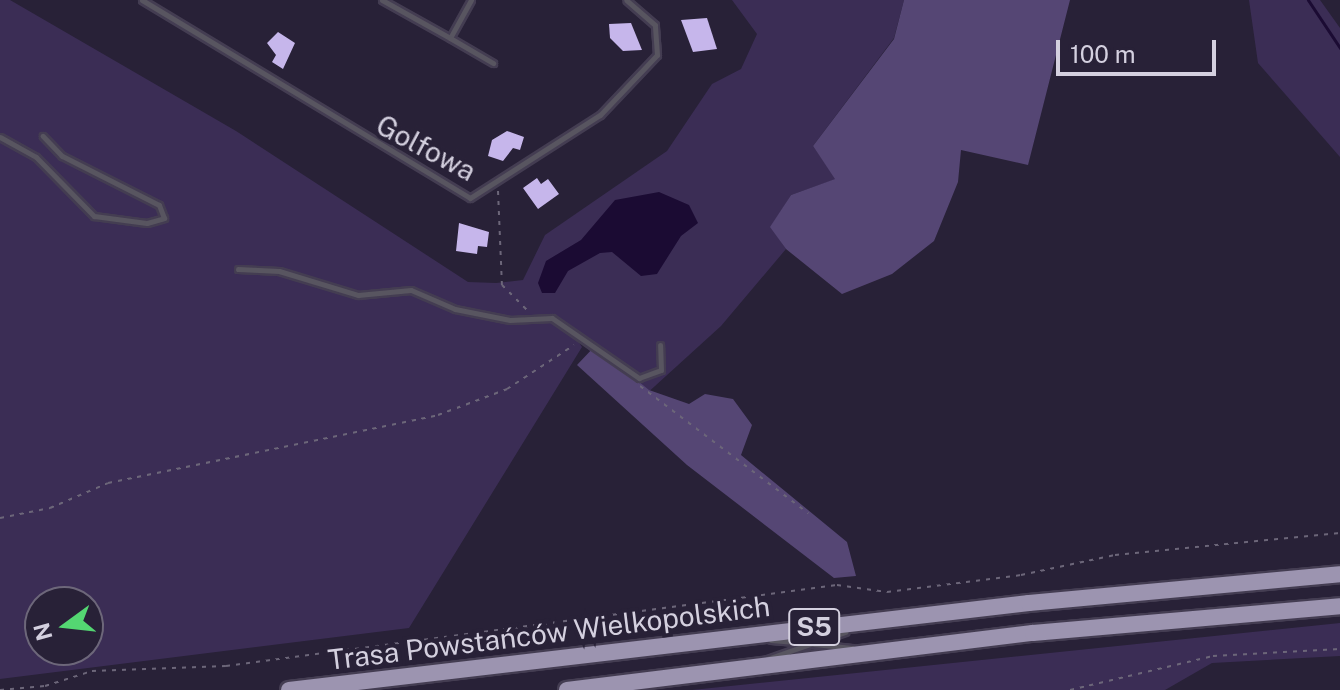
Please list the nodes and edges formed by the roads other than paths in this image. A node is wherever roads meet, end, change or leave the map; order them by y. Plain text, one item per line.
1 (142, 0) edge
2 (382, 0) edge
3 (471, 0) edge
4 (626, 0) edge
5 (450, 38) junction
6 (493, 63) dead end
7 (43, 136) dead end
8 (0, 137) edge
9 (238, 269) dead end
10 (660, 345) dead end
11 (1340, 574) edge
12 (1340, 606) edge
13 (880, 620) junction
14 (734, 637) junction
15 (810, 644) junction
16 (883, 651) junction
17 (737, 669) junction
18 (289, 690) edge
19 (567, 690) edge

1 - 4 lane, Golfowa
2 - 5 lane
3 - 5 lane
5 - 6 lane
7 - 8 lane
9 - 10 lane
11 - 13 highway, Trasa Powstańców Wielkopolskich / S5
12 - 16 highway, Trasa Powstańców Wielkopolskich / S5
13 - 14 highway, Trasa Powstańców Wielkopolskich / S5
13 - 15 lane
14 - 15 lane
14 - 18 highway, Trasa Powstańców Wielkopolskich / S5
15 - 16 lane
15 - 17 lane
16 - 17 highway, Trasa Powstańców Wielkopolskich / S5
17 - 19 highway, Trasa Powstańców Wielkopolskich / S5

